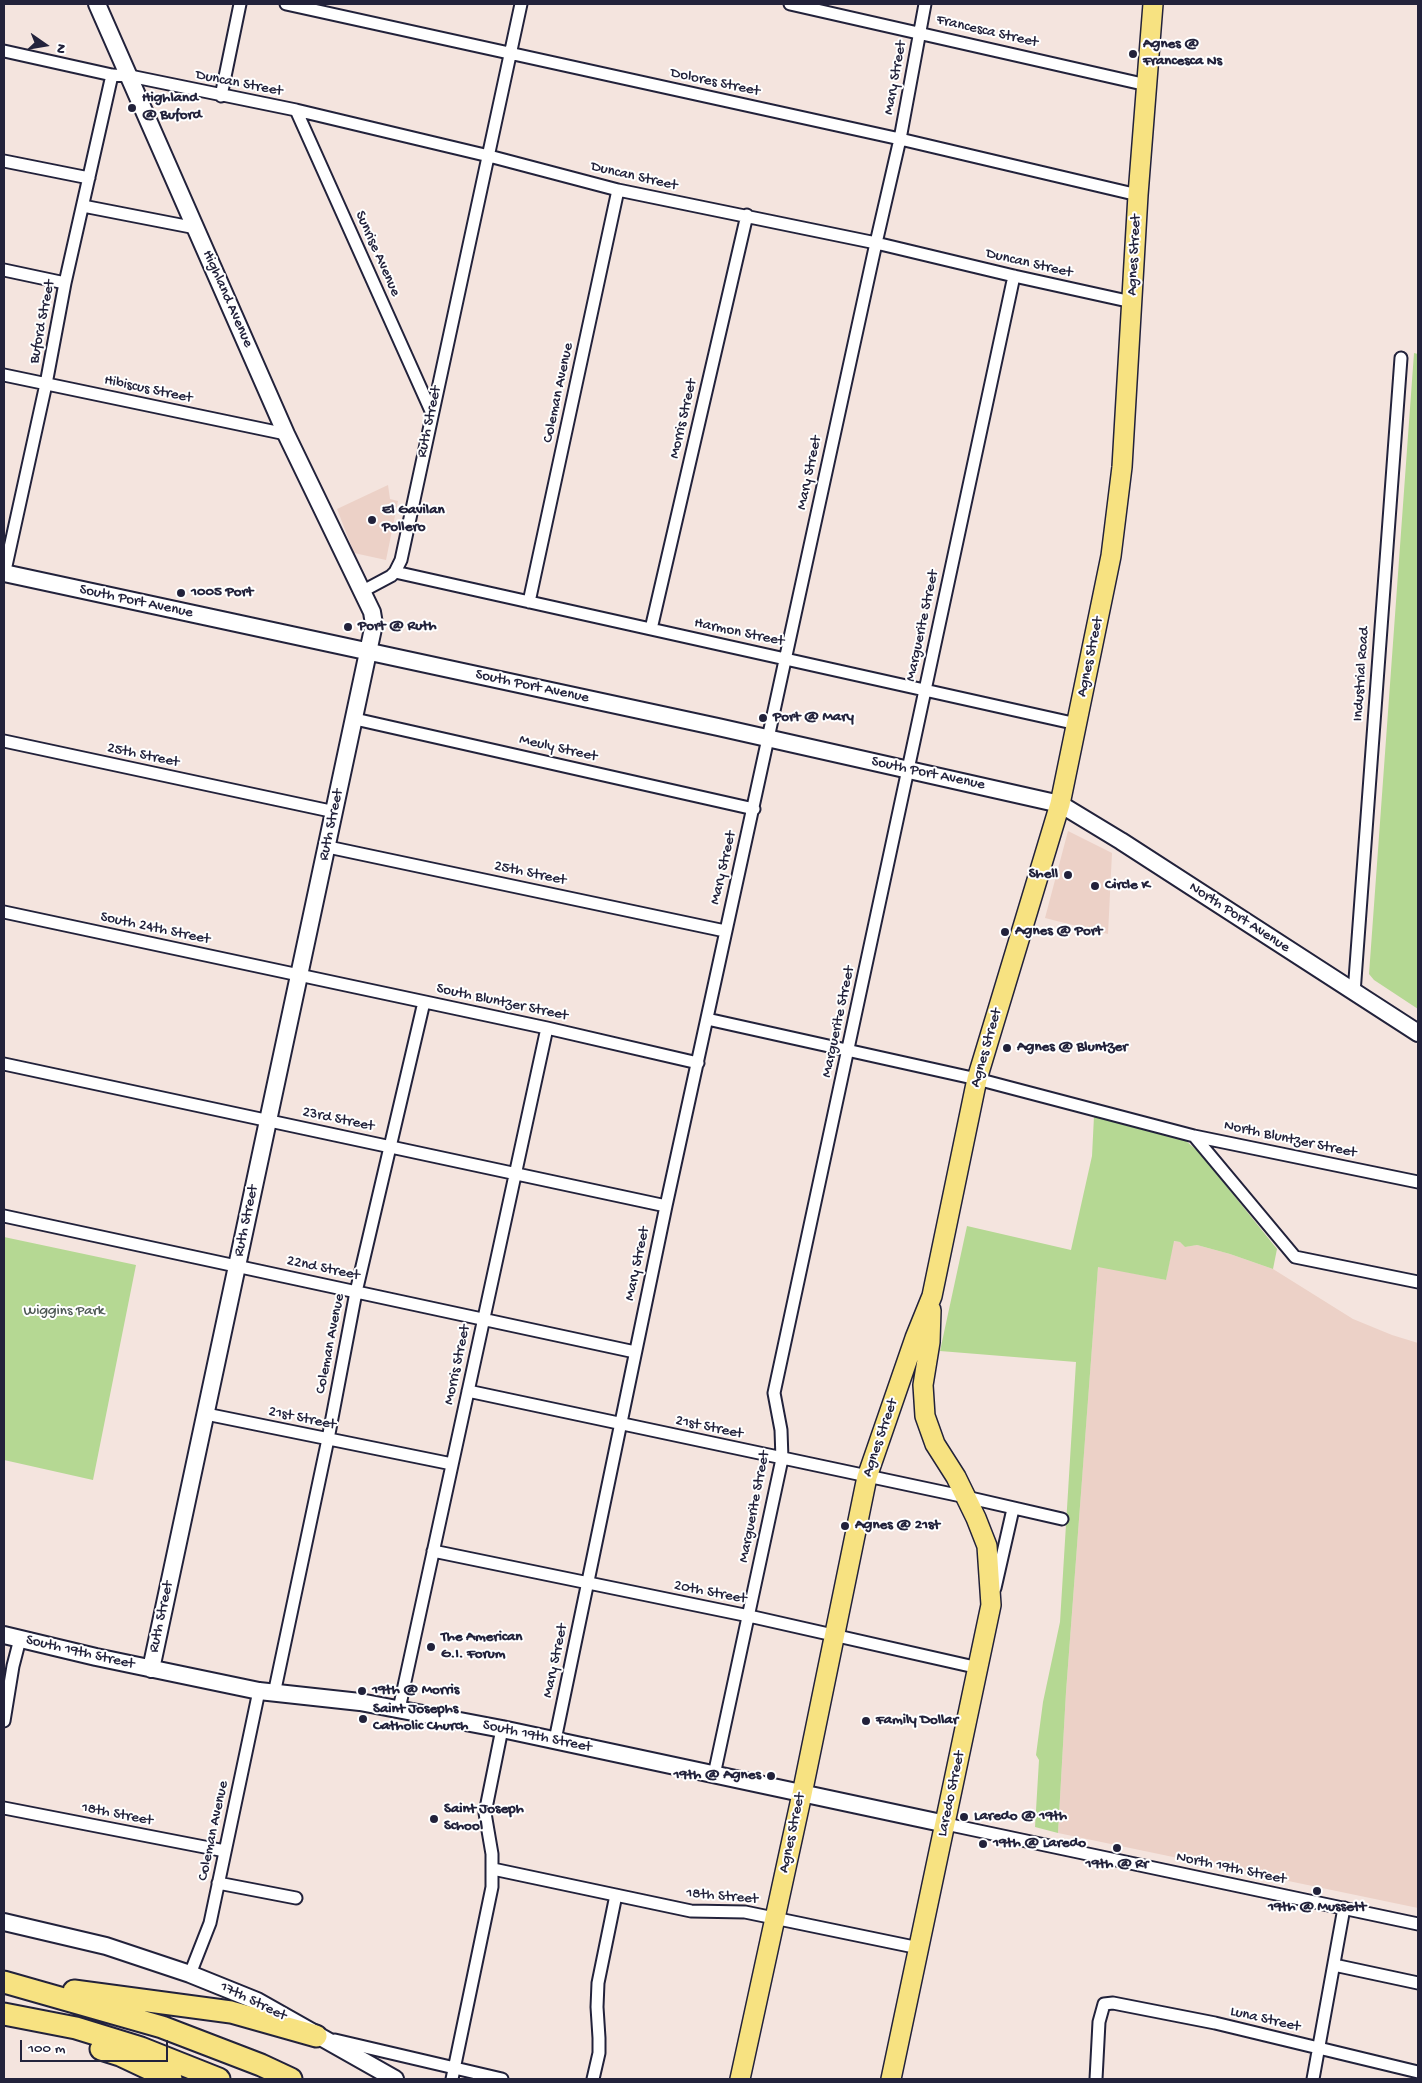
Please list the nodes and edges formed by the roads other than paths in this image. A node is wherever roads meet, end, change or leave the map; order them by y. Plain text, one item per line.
1 (97, 4) edge
2 (240, 4) edge
3 (286, 4) edge
4 (521, 4) edge
5 (790, 4) edge
6 (925, 4) edge
7 (1153, 4) edge
8 (919, 32) junction
9 (4, 51) edge
10 (510, 53) junction
11 (112, 75) junction
12 (130, 76) junction
13 (1147, 85) junction
14 (221, 96) junction
15 (296, 110) junction
16 (900, 138) junction
17 (489, 156) junction
18 (4, 160) edge
19 (89, 178) junction
20 (618, 190) junction
21 (1138, 195) junction
22 (83, 206) junction
23 (747, 215) junction
24 (196, 228) junction
25 (876, 243) junction
26 (4, 270) edge
27 (1014, 276) junction
28 (65, 283) junction
29 (1132, 302) junction
30 (1401, 358) dead end
31 (4, 375) edge
32 (46, 384) junction
33 (432, 411) junction
34 (286, 434) junction
35 (395, 572) junction
36 (4, 574) edge
37 (361, 592) junction
38 (529, 602) junction
39 (650, 629) junction
40 (370, 651) junction
41 (786, 658) junction
42 (925, 690) junction
43 (355, 719) junction
44 (1077, 724) junction
45 (768, 738) junction
46 (4, 741) edge
47 (908, 770) junction
48 (1060, 804) junction
49 (754, 809) junction
50 (335, 812) junction
51 (328, 847) junction
52 (4, 912) edge
53 (725, 931) junction
54 (300, 975) junction
55 (1354, 993) junction
56 (424, 1002) junction
57 (707, 1018) junction
58 (547, 1028) junction
59 (1418, 1033) edge
60 (848, 1051) junction
61 (698, 1063) junction
62 (4, 1064) edge
63 (977, 1079) junction
64 (269, 1120) junction
65 (1194, 1136) junction
66 (390, 1146) junction
67 (515, 1174) junction
68 (1418, 1182) edge
69 (666, 1206) junction
70 (4, 1216) edge
71 (237, 1266) junction
72 (1418, 1282) edge
73 (356, 1292) junction
74 (932, 1296) junction
75 (483, 1319) junction
76 (635, 1352) junction
77 (468, 1391) junction
78 (206, 1414) junction
79 (620, 1424) junction
80 (328, 1440) junction
81 (782, 1459) junction
82 (452, 1464) junction
83 (867, 1477) junction
84 (966, 1497) junction
85 (1013, 1509) junction
86 (1062, 1519) dead end
87 (433, 1551) junction
88 (587, 1584) junction
89 (991, 1604) junction
90 (749, 1616) junction
91 (4, 1635) edge
92 (834, 1636) junction
93 (20, 1639) junction
94 (151, 1668) junction
95 (980, 1668) junction
96 (267, 1692) junction
97 (399, 1708) junction
98 (4, 1722) edge
99 (502, 1729) junction
100 (555, 1740) junction
101 (714, 1775) junction
102 (802, 1794) junction
103 (4, 1808) edge
104 (946, 1824) junction
105 (1038, 1844) joint
106 (225, 1852) junction
107 (493, 1869) junction
108 (218, 1883) junction
109 (616, 1895) junction
110 (296, 1898) dead end
111 (1344, 1908) junction
112 (774, 1918) junction
113 (4, 1922) edge
114 (1418, 1924) edge
115 (919, 1948) junction
116 (1334, 1965) junction
117 (190, 1974) junction
118 (1418, 1983) edge
119 (12, 1984) edge
120 (4, 2014) edge
121 (316, 2036) junction
122 (1319, 2048) junction
123 (1418, 2072) edge
124 (454, 2074) edge
125 (171, 2079) edge
126 (219, 2079) edge
127 (291, 2079) edge
128 (395, 2079) edge
129 (502, 2079) edge
130 (593, 2079) edge
131 (740, 2079) edge
132 (891, 2079) edge
133 (1096, 2079) edge
134 (1313, 2079) edge

1 - 12 street, Highland Avenue
2 - 14 street
3 - 10 street, Dolores Street
4 - 10 street, Ruth Street
5 - 8 street, Francesca Street
6 - 8 street, Mary Street
7 - 13 main road, Agnes Street
8 - 13 street, Francesca Street
8 - 16 street, Mary Street
9 - 11 street, Duncan Street
10 - 16 street, Dolores Street
10 - 17 street, Ruth Street
11 - 12 street, Duncan Street
11 - 19 street, Buford Street
12 - 14 street, Duncan Street
12 - 24 street, Highland Avenue
13 - 21 main road, Agnes Street
14 - 15 street, Duncan Street
15 - 17 street, Duncan Street
15 - 33 street, Sunrise Avenue
16 - 21 street, Dolores Street
16 - 25 street, Mary Street
17 - 20 street, Duncan Street
17 - 33 street, Ruth Street
18 - 19 street
19 - 22 street, Buford Street
20 - 23 street, Duncan Street
20 - 38 street, Coleman Avenue
21 - 29 main road, Agnes Street
22 - 24 street
22 - 28 street, Buford Street
23 - 25 street, Duncan Street
23 - 39 street, Morris Street
24 - 34 street, Highland Avenue
25 - 27 street, Duncan Street
25 - 41 street, Mary Street
26 - 28 street
27 - 29 street, Duncan Street
27 - 42 street, Marguerite Street
28 - 32 street, Buford Street
29 - 44 main road, Agnes Street
30 - 55 street, Industrial Road
31 - 32 street, Hibiscus Street
32 - 34 street, Hibiscus Street
32 - 36 street, Buford Street
33 - 35 street, Ruth Street
34 - 37 street, Highland Avenue
35 - 37 street
35 - 38 street, Harmon Street
36 - 40 street, South Port Avenue
37 - 40 street, Ruth Street
38 - 39 street, Harmon Street
39 - 41 street, Harmon Street
40 - 43 street, Ruth Street
40 - 45 street, South Port Avenue
41 - 42 street, Harmon Street
41 - 45 street, Mary Street
42 - 44 street, Harmon Street
42 - 47 street, Marguerite Street
43 - 49 street, Meuly Street
43 - 50 street, Ruth Street
44 - 48 main road, Agnes Street
45 - 47 street, South Port Avenue
45 - 49 street, Mary Street
46 - 50 street, 25th Street
47 - 48 street, South Port Avenue
47 - 60 street, Marguerite Street
48 - 55 street, North Port Avenue
48 - 63 main road, Agnes Street
49 - 53 street, Mary Street
50 - 51 street, Ruth Street
51 - 53 street, 25th Street
51 - 54 street, Ruth Street
52 - 54 street, South 24th Street
53 - 57 street, Mary Street
54 - 56 street, South Bluntzer Street
54 - 64 street, Ruth Street
55 - 59 street, North Port Avenue
56 - 58 street, South Bluntzer Street
56 - 66 street, Coleman Avenue
57 - 60 street
57 - 61 street, Mary Street
58 - 61 street, South Bluntzer Street
58 - 67 street, Morris Street
60 - 63 street
60 - 81 street, Marguerite Street
61 - 69 street, Mary Street
62 - 64 street, 23rd Street
63 - 65 street, North Bluntzer Street
63 - 74 main road, Agnes Street
64 - 66 street, 23rd Street
64 - 71 street, Ruth Street
65 - 68 street, North Bluntzer Street
65 - 72 street
66 - 67 street, 23rd Street
66 - 73 street, Coleman Avenue
67 - 69 street, 23rd Street
67 - 75 street, Morris Street
69 - 76 street, Mary Street
70 - 71 street, 22nd Street
71 - 73 street, 22nd Street
71 - 78 street, Ruth Street
73 - 75 street, 22nd Street
73 - 80 street, Coleman Avenue
74 - 83 main road, Agnes Street
74 - 84 main road
75 - 76 street, 22nd Street
75 - 77 street, Morris Street
76 - 79 street, Mary Street
77 - 79 street, 21st Street
77 - 82 street, Morris Street
78 - 80 street, 21st Street
78 - 94 street, Ruth Street
79 - 81 street, 21st Street
79 - 88 street, Mary Street
80 - 82 street, 21st Street
80 - 96 street, Coleman Avenue
81 - 83 street, 21st Street
81 - 90 street, Marguerite Street
82 - 87 street, Morris Street
83 - 84 street, 21st Street
83 - 92 main road, Agnes Street
84 - 85 street, 21st Street
84 - 89 main road
85 - 86 street, 21st Street
85 - 89 street, Laredo Street
87 - 88 street, 20th Street
87 - 97 street, Morris Street
88 - 90 street, 20th Street
88 - 100 street, Mary Street
89 - 95 main road, Laredo Street
90 - 92 street, 20th Street
90 - 101 street, Marguerite Street
91 - 93 street, South 19th Street
92 - 95 street, 20th Street
92 - 102 main road, Agnes Street
93 - 94 street, South 19th Street
93 - 98 street
94 - 96 street, South 19th Street
95 - 104 main road, Laredo Street
96 - 97 street, South 19th Street
96 - 106 street, Coleman Avenue
97 - 99 street, South 19th Street
99 - 100 street, South 19th Street
99 - 107 street
100 - 101 street, South 19th Street
101 - 102 street, South 19th Street
102 - 104 street, South 19th Street
102 - 112 main road, Agnes Street
103 - 106 street, 18th Street
104 - 105 street, South 19th Street
104 - 115 main road, Laredo Street
105 - 111 street, North 19th Street
106 - 108 street, Coleman Avenue
107 - 109 street, 18th Street
107 - 124 street
108 - 110 street
108 - 117 street, Coleman Avenue
109 - 112 street, 18th Street
109 - 130 street
111 - 114 street, North 19th Street
111 - 116 street
112 - 115 street, 18th Street
112 - 131 main road, Agnes Street
113 - 117 street, 17th Street
115 - 132 main road, Laredo Street
116 - 118 street
116 - 122 street
117 - 121 street, 17th Street
119 - 121 highway
119 - 127 highway
120 - 125 highway
120 - 126 highway
121 - 124 street, 17th Street
121 - 128 street
122 - 123 street, Luna Street
122 - 133 street, Luna Street
122 - 134 street
124 - 129 street, 17th Street

